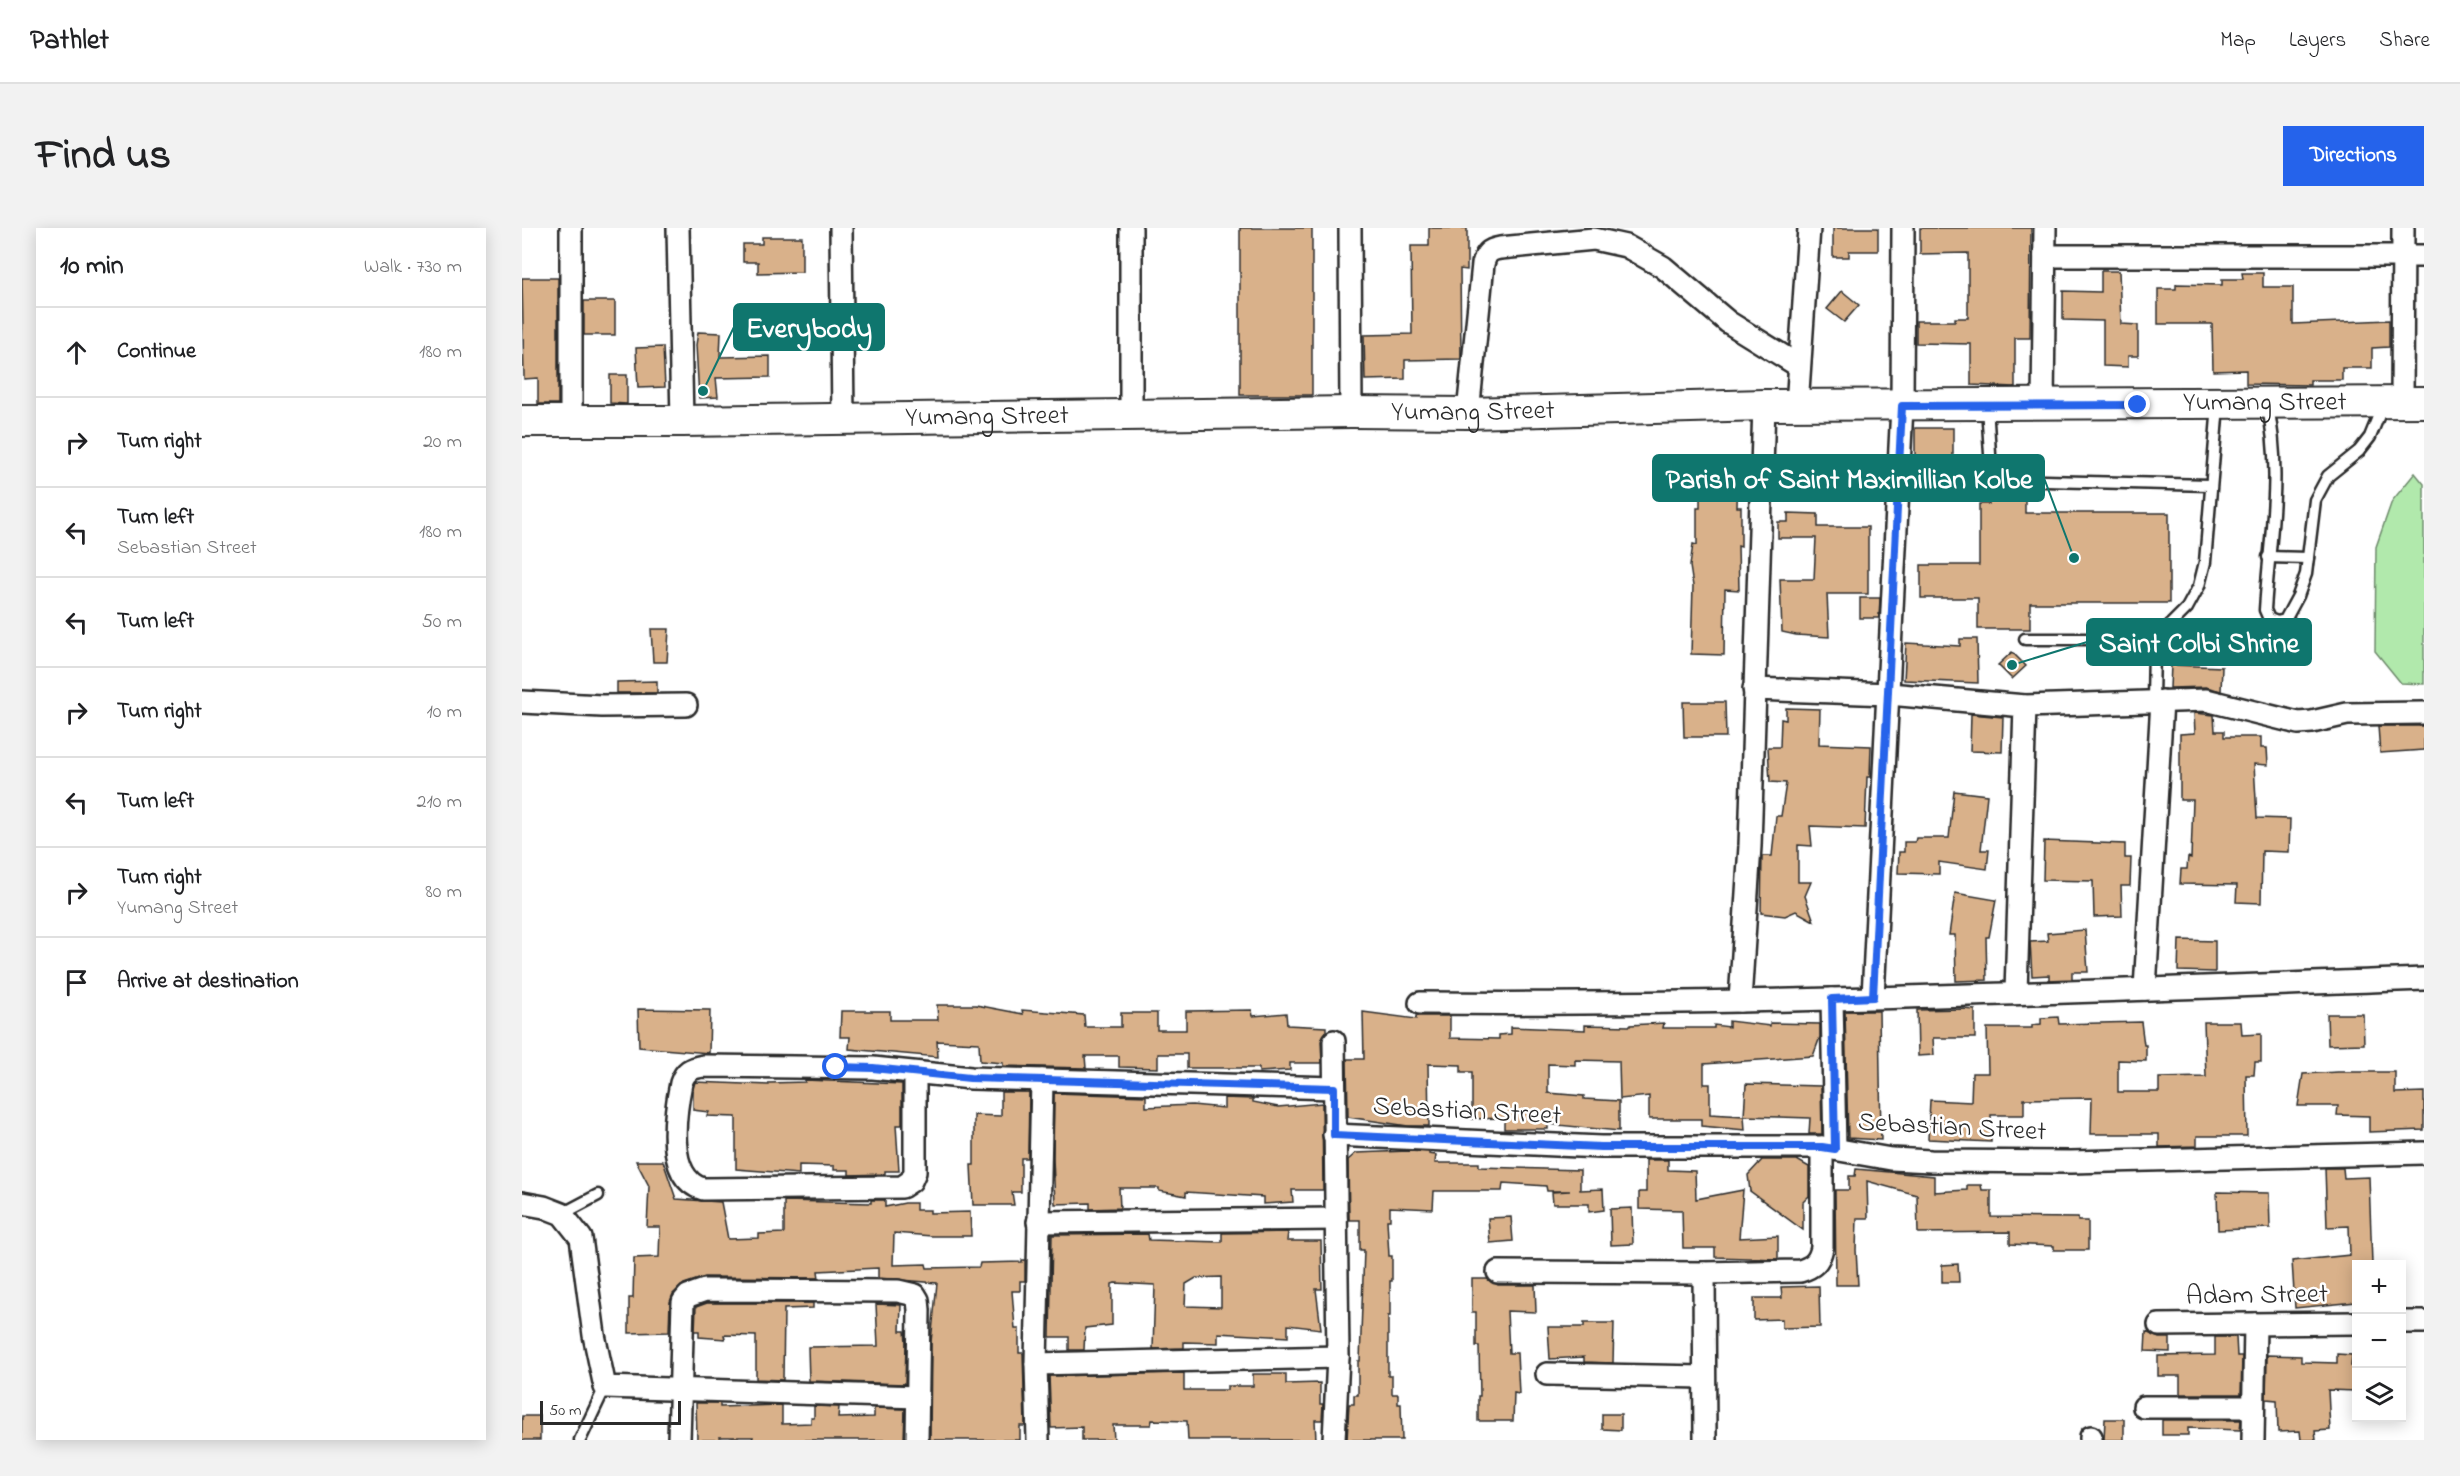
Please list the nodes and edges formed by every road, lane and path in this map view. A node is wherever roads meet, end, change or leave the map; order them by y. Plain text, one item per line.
1 (571, 228) edge
2 (678, 228) edge
3 (841, 228) edge
4 (1131, 228) edge
5 (1350, 228) edge
6 (1809, 228) edge
7 (1904, 228) edge
8 (2045, 228) edge
9 (2403, 228) edge
10 (2045, 256) junction
11 (2403, 256) junction
12 (2424, 256) edge
13 (1798, 366) junction
14 (2403, 402) edge
15 (2267, 404) junction
16 (1764, 405) junction
17 (2043, 405) junction
18 (2218, 405) junction
19 (1797, 406) junction
20 (1902, 406) junction
21 (1986, 406) junction
22 (1351, 412) junction
23 (1468, 413) junction
24 (1131, 416) junction
25 (843, 420) junction
26 (522, 421) edge
27 (571, 421) junction
28 (682, 421) junction
29 (2210, 485) junction
30 (2268, 557) junction
31 (2308, 558) junction
32 (2025, 639) dead end
33 (2157, 639) junction
34 (1754, 689) junction
35 (1889, 694) junction
36 (2157, 701) junction
37 (522, 702) edge
38 (686, 705) dead end
39 (2025, 706) junction
40 (2424, 713) edge
41 (2424, 979) edge
42 (2145, 989) junction
43 (2016, 992) junction
44 (1873, 997) junction
45 (1832, 999) junction
46 (1740, 1001) junction
47 (1420, 1003) dead end
48 (1334, 1041) dead end
49 (915, 1073) junction
50 (1042, 1080) junction
51 (1334, 1088) junction
52 (1334, 1135) junction
53 (1828, 1148) junction
54 (2424, 1153) edge
55 (598, 1195) dead end
56 (522, 1203) edge
57 (562, 1214) junction
58 (1336, 1219) junction
59 (1038, 1221) junction
60 (1498, 1272) dead end
61 (1704, 1273) junction
62 (2406, 1322) edge
63 (2424, 1322) edge
64 (2352, 1323) edge
65 (2255, 1324) junction
66 (2159, 1325) dead end
67 (1338, 1357) junction
68 (1036, 1364) junction
69 (1546, 1374) dead end
70 (1704, 1377) junction
71 (605, 1387) junction
72 (680, 1391) junction
73 (918, 1398) junction
74 (2144, 1407) dead end
75 (2253, 1407) junction
76 (580, 1440) edge
77 (679, 1440) edge
78 (917, 1440) edge
79 (1038, 1440) edge
80 (1334, 1440) edge
81 (1705, 1440) edge
82 (2253, 1440) edge

1 - 27 street
2 - 28 street
3 - 25 street
4 - 24 street
5 - 22 street
6 - 13 street
7 - 20 street
8 - 10 street
9 - 11 street
10 - 11 street
10 - 17 street
11 - 12 street
11 - 14 street
13 - 19 street
13 - 23 street
14 - 15 main road, Yumang Street
14 - 31 lane
15 - 18 main road, Yumang Street
15 - 30 lane
16 - 19 main road, Yumang Street
16 - 23 main road, Yumang Street
16 - 34 street
17 - 18 main road, Yumang Street
17 - 21 main road, Yumang Street
18 - 29 lane
19 - 20 main road, Yumang Street
20 - 21 main road, Yumang Street
20 - 35 street
21 - 29 lane
22 - 23 main road, Yumang Street
22 - 24 main road, Yumang Street
24 - 25 main road, Yumang Street
25 - 28 main road, Yumang Street
26 - 27 main road, Yumang Street
27 - 28 main road, Yumang Street
29 - 33 lane
30 - 31 lane
30 - 31 lane
32 - 33 lane
33 - 36 lane
34 - 35 street
34 - 46 street
35 - 39 street
35 - 44 street
36 - 39 street
36 - 40 street
36 - 42 street
37 - 38 street
39 - 43 street
41 - 42 street
42 - 43 street
43 - 44 street
44 - 45 street
45 - 46 street
45 - 53 street
46 - 47 street
48 - 51 street
49 - 49 street
49 - 50 street
50 - 51 street
50 - 59 street
51 - 52 street
52 - 53 street, Sebastian Street
52 - 58 street
53 - 54 street, Sebastian Street
53 - 61 street
55 - 57 lane
56 - 57 street
57 - 71 street
58 - 59 street
58 - 67 street
59 - 68 street
60 - 61 street
61 - 70 street
62 - 63 street
64 - 65 street, Adam Street
65 - 66 street, Adam Street
65 - 75 street
67 - 68 street
67 - 80 street
68 - 79 street
69 - 70 street
70 - 81 street
71 - 72 street
71 - 76 lane
72 - 73 street
72 - 73 street
72 - 77 street
73 - 78 street
74 - 75 street
75 - 82 street

